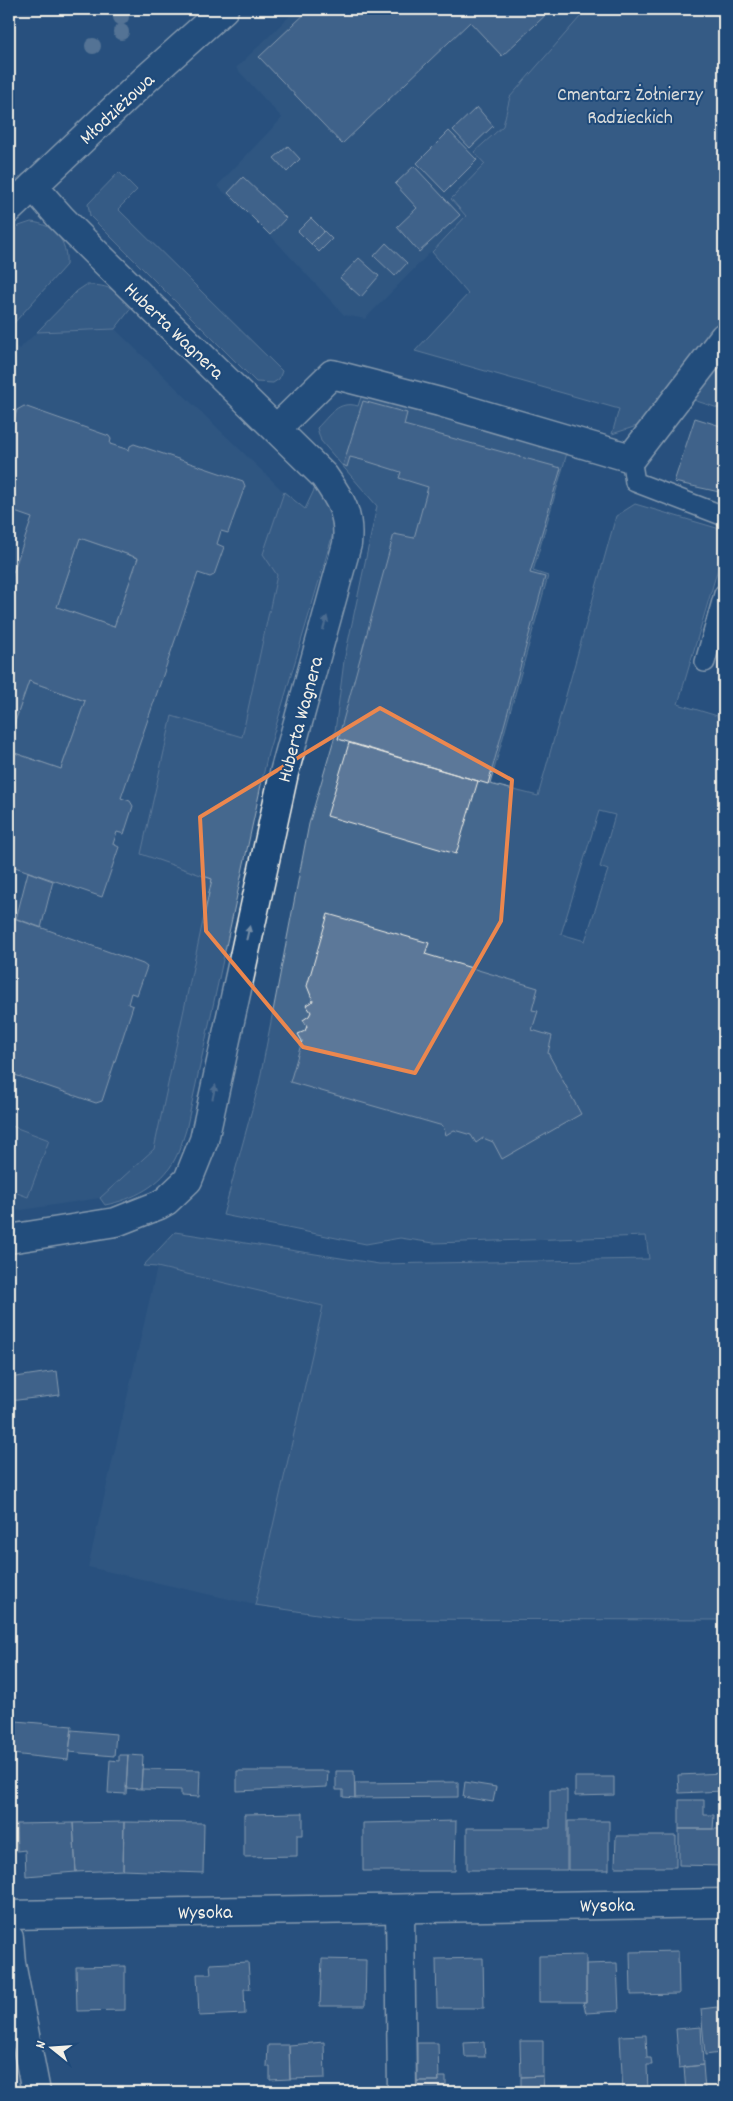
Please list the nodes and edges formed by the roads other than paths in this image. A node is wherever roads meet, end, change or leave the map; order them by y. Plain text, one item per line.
1 (224, 9) edge
2 (33, 186) junction
3 (9, 209) edge
4 (724, 337) edge
5 (276, 429) junction
6 (630, 458) junction
7 (724, 516) edge
8 (724, 594) edge
9 (705, 662) dead end
10 (9, 1239) edge
11 (724, 1902) edge
12 (400, 1908) junction
13 (9, 1915) edge
14 (9, 1938) edge
15 (36, 2092) edge
16 (402, 2092) edge

1 - 2 street, Młodzieżowa
2 - 3 street, Młodzieżowa
2 - 5 street, Huberta Wagnera
4 - 6 street
5 - 6 street
10 -> 5 street, Huberta Wagnera
6 - 7 lane
8 - 9 lane
11 - 12 street, Wysoka
12 - 13 street, Wysoka
12 - 16 street
14 - 15 street

